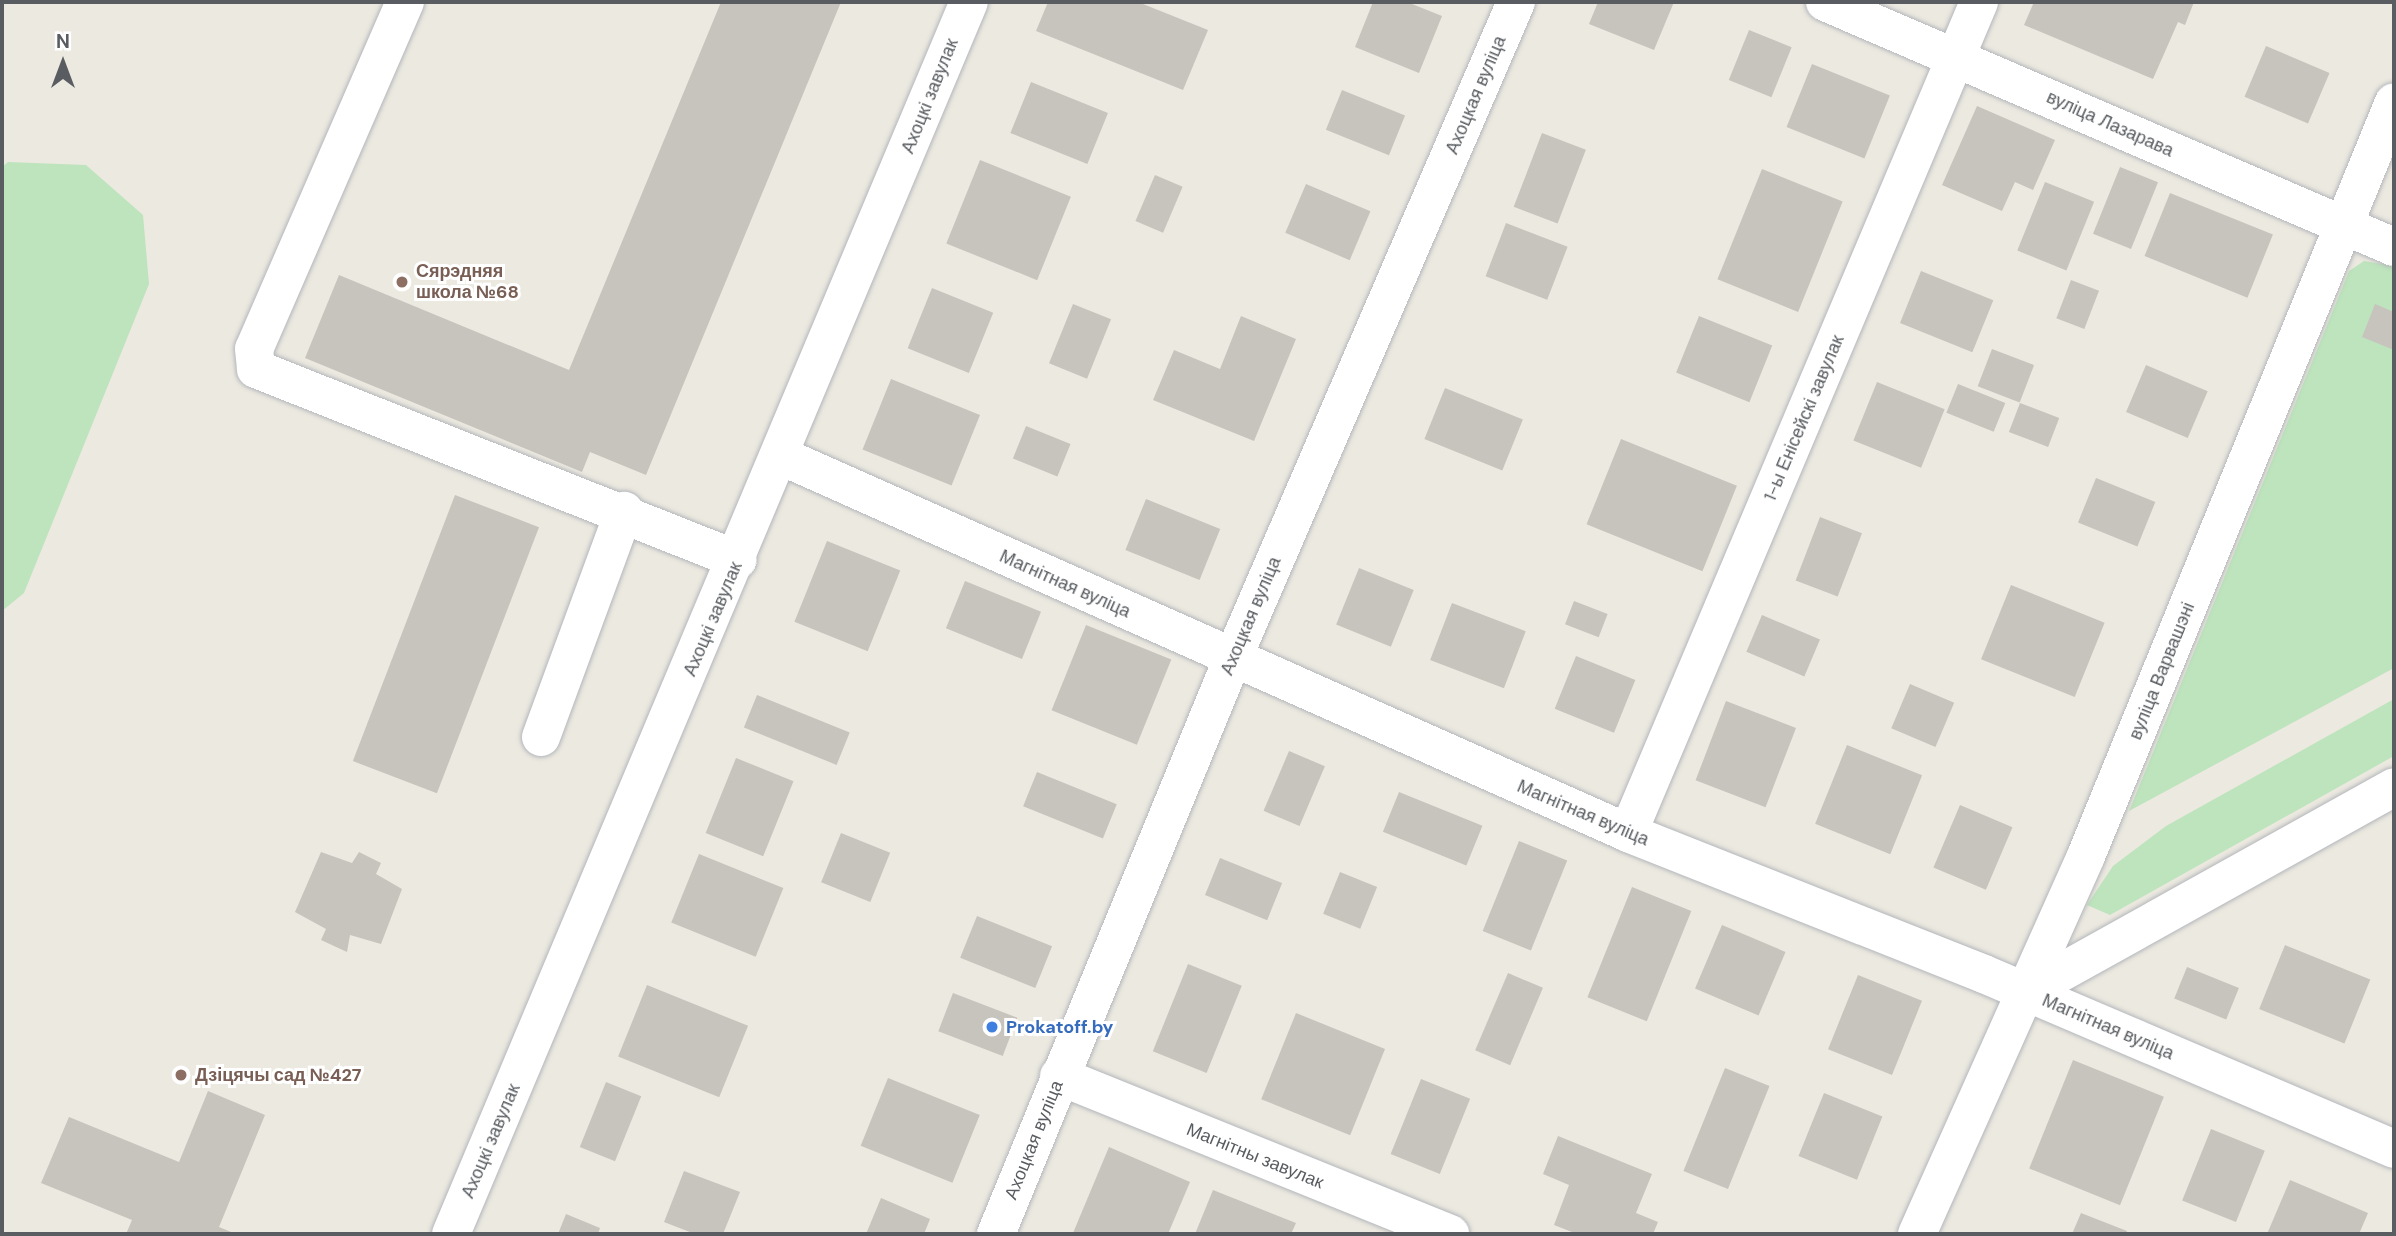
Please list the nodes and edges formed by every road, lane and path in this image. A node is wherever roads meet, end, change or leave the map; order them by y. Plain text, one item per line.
1 (405, 2) edge
2 (969, 2) edge
3 (1516, 2) edge
4 (1825, 2) edge
5 (1979, 2) edge
6 (1957, 58) junction
7 (2394, 102) edge
8 (2345, 226) junction
9 (2394, 247) edge
10 (781, 456) junction
11 (624, 511) junction
12 (738, 560) junction
13 (1232, 660) junction
14 (541, 737) dead end
15 (2394, 787) edge
16 (1628, 833) junction
17 (2026, 992) junction
18 (1059, 1076) junction
19 (2394, 1149) edge
20 (451, 1234) edge
21 (996, 1234) edge
22 (1450, 1234) edge
23 (1917, 1234) edge

1 - 11 street
2 - 10 street, Ахоцкі завулак
3 - 13 street, Ахоцкая вуліца
4 - 6 street, вуліца Лазарава
5 - 6 street, 1-ы Енісейскі завулак
6 - 8 street, вуліца Лазарава
6 - 16 street, 1-ы Енісейскі завулак
7 - 8 street, вуліца Варвашэні
8 - 9 street, вуліца Лазарава
8 - 17 street, вуліца Варвашэні
10 - 12 street, Ахоцкі завулак
10 - 13 street, Магнітная вуліца
11 - 12 street
11 - 14 street
12 - 20 street, Ахоцкі завулак
13 - 16 street, Магнітная вуліца
13 - 18 street, Ахоцкая вуліца
15 - 17 street
16 - 17 street, Магнітная вуліца
17 - 19 street, Магнітная вуліца
17 - 23 street, вуліца Варвашэні
18 - 21 street, Ахоцкая вуліца
18 - 22 street, Магнітны завулак

